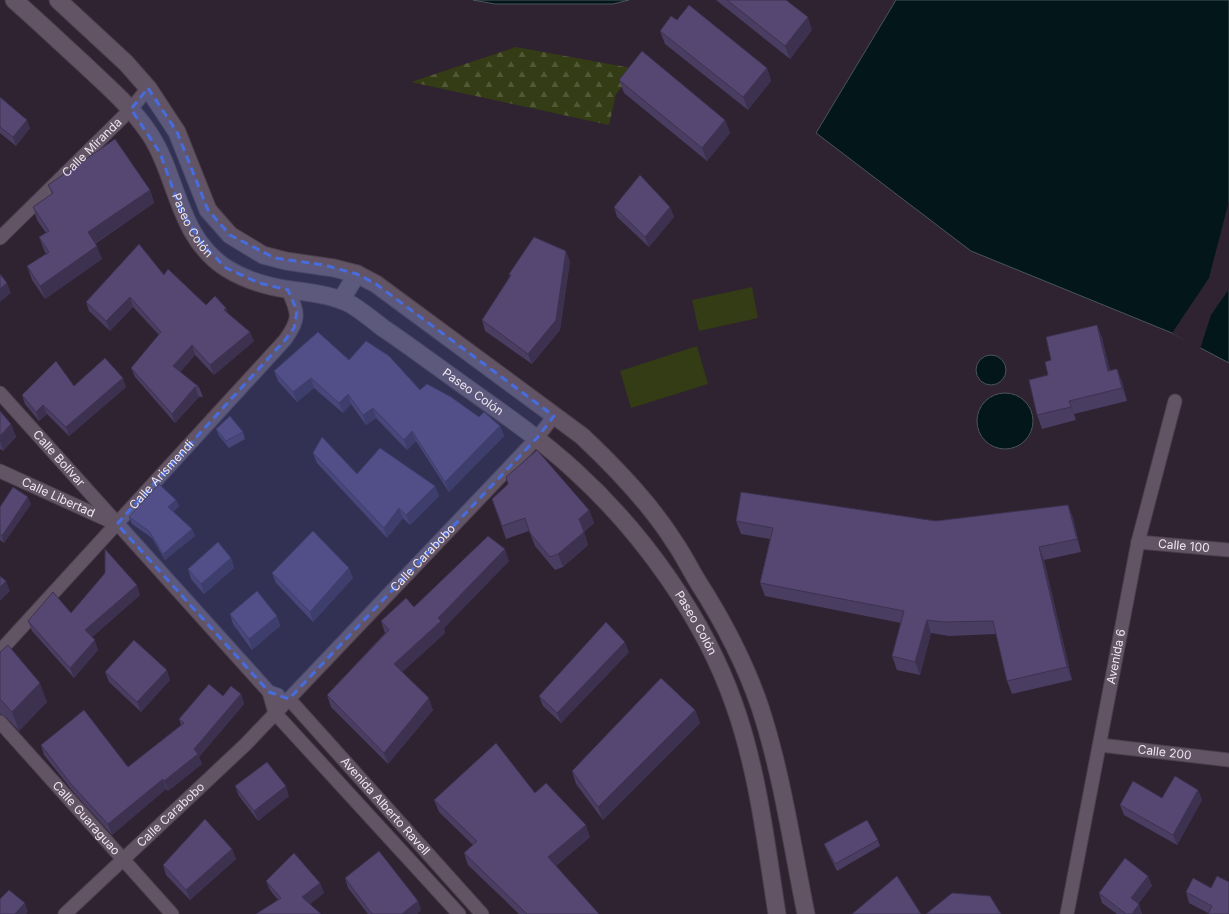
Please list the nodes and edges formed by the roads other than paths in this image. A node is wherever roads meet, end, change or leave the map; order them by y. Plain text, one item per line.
1 (14, 0) edge
2 (58, 0) edge
3 (148, 88) junction
4 (131, 109) junction
5 (0, 238) edge
6 (357, 274) junction
7 (288, 290) junction
8 (341, 300) junction
9 (0, 393) edge
10 (1175, 401) dead end
11 (554, 416) junction
12 (537, 438) junction
13 (0, 471) edge
14 (117, 524) junction
15 (1138, 542) junction
16 (1229, 550) edge
17 (0, 651) edge
18 (269, 692) junction
19 (289, 698) junction
20 (275, 713) junction
21 (0, 722) edge
22 (1100, 745) junction
23 (1229, 760) edge
24 (122, 859) junction
25 (465, 896) junction
26 (452, 912) edge
27 (65, 914) edge
28 (172, 914) edge
29 (482, 914) edge
30 (777, 914) edge
31 (806, 914) edge
32 (1067, 914) edge

1 - 4 street, Paseo Colón
2 - 3 street, Paseo Colón
3 - 4 street, Calle Miranda
3 - 6 street, Paseo Colón
4 - 5 street, Calle Miranda
4 - 7 street, Paseo Colón
6 - 8 street
6 - 11 street, Paseo Colón
7 - 8 street, Paseo Colón
7 - 14 street, Calle Arismendi
8 - 12 street, Paseo Colón
9 - 14 street, Calle Bolívar
10 - 15 street, Avenida 6
11 - 12 street, Calle Carabobo
11 - 31 street, Paseo Colón
12 - 19 street, Calle Carabobo
12 - 30 street, Paseo Colón
13 - 14 street, Calle Libertad
14 - 17 street, Calle Arismendi
14 - 18 street
15 - 16 street, Calle 100
15 - 22 street, Avenida 6
18 - 19 street
18 - 20 street
19 - 20 street, Calle Carabobo
19 - 25 street, Avenida Alberto Ravell
20 - 24 street, Calle Carabobo
20 - 26 street, Avenida Alberto Ravell
21 - 24 street, Calle Guaraguao
22 - 23 street, Calle 200
22 - 32 street, Avenida 6
24 - 27 street, Calle Carabobo
24 - 28 street, Calle Guaraguao
25 - 26 street
25 - 29 street, Avenida Alberto Ravell

